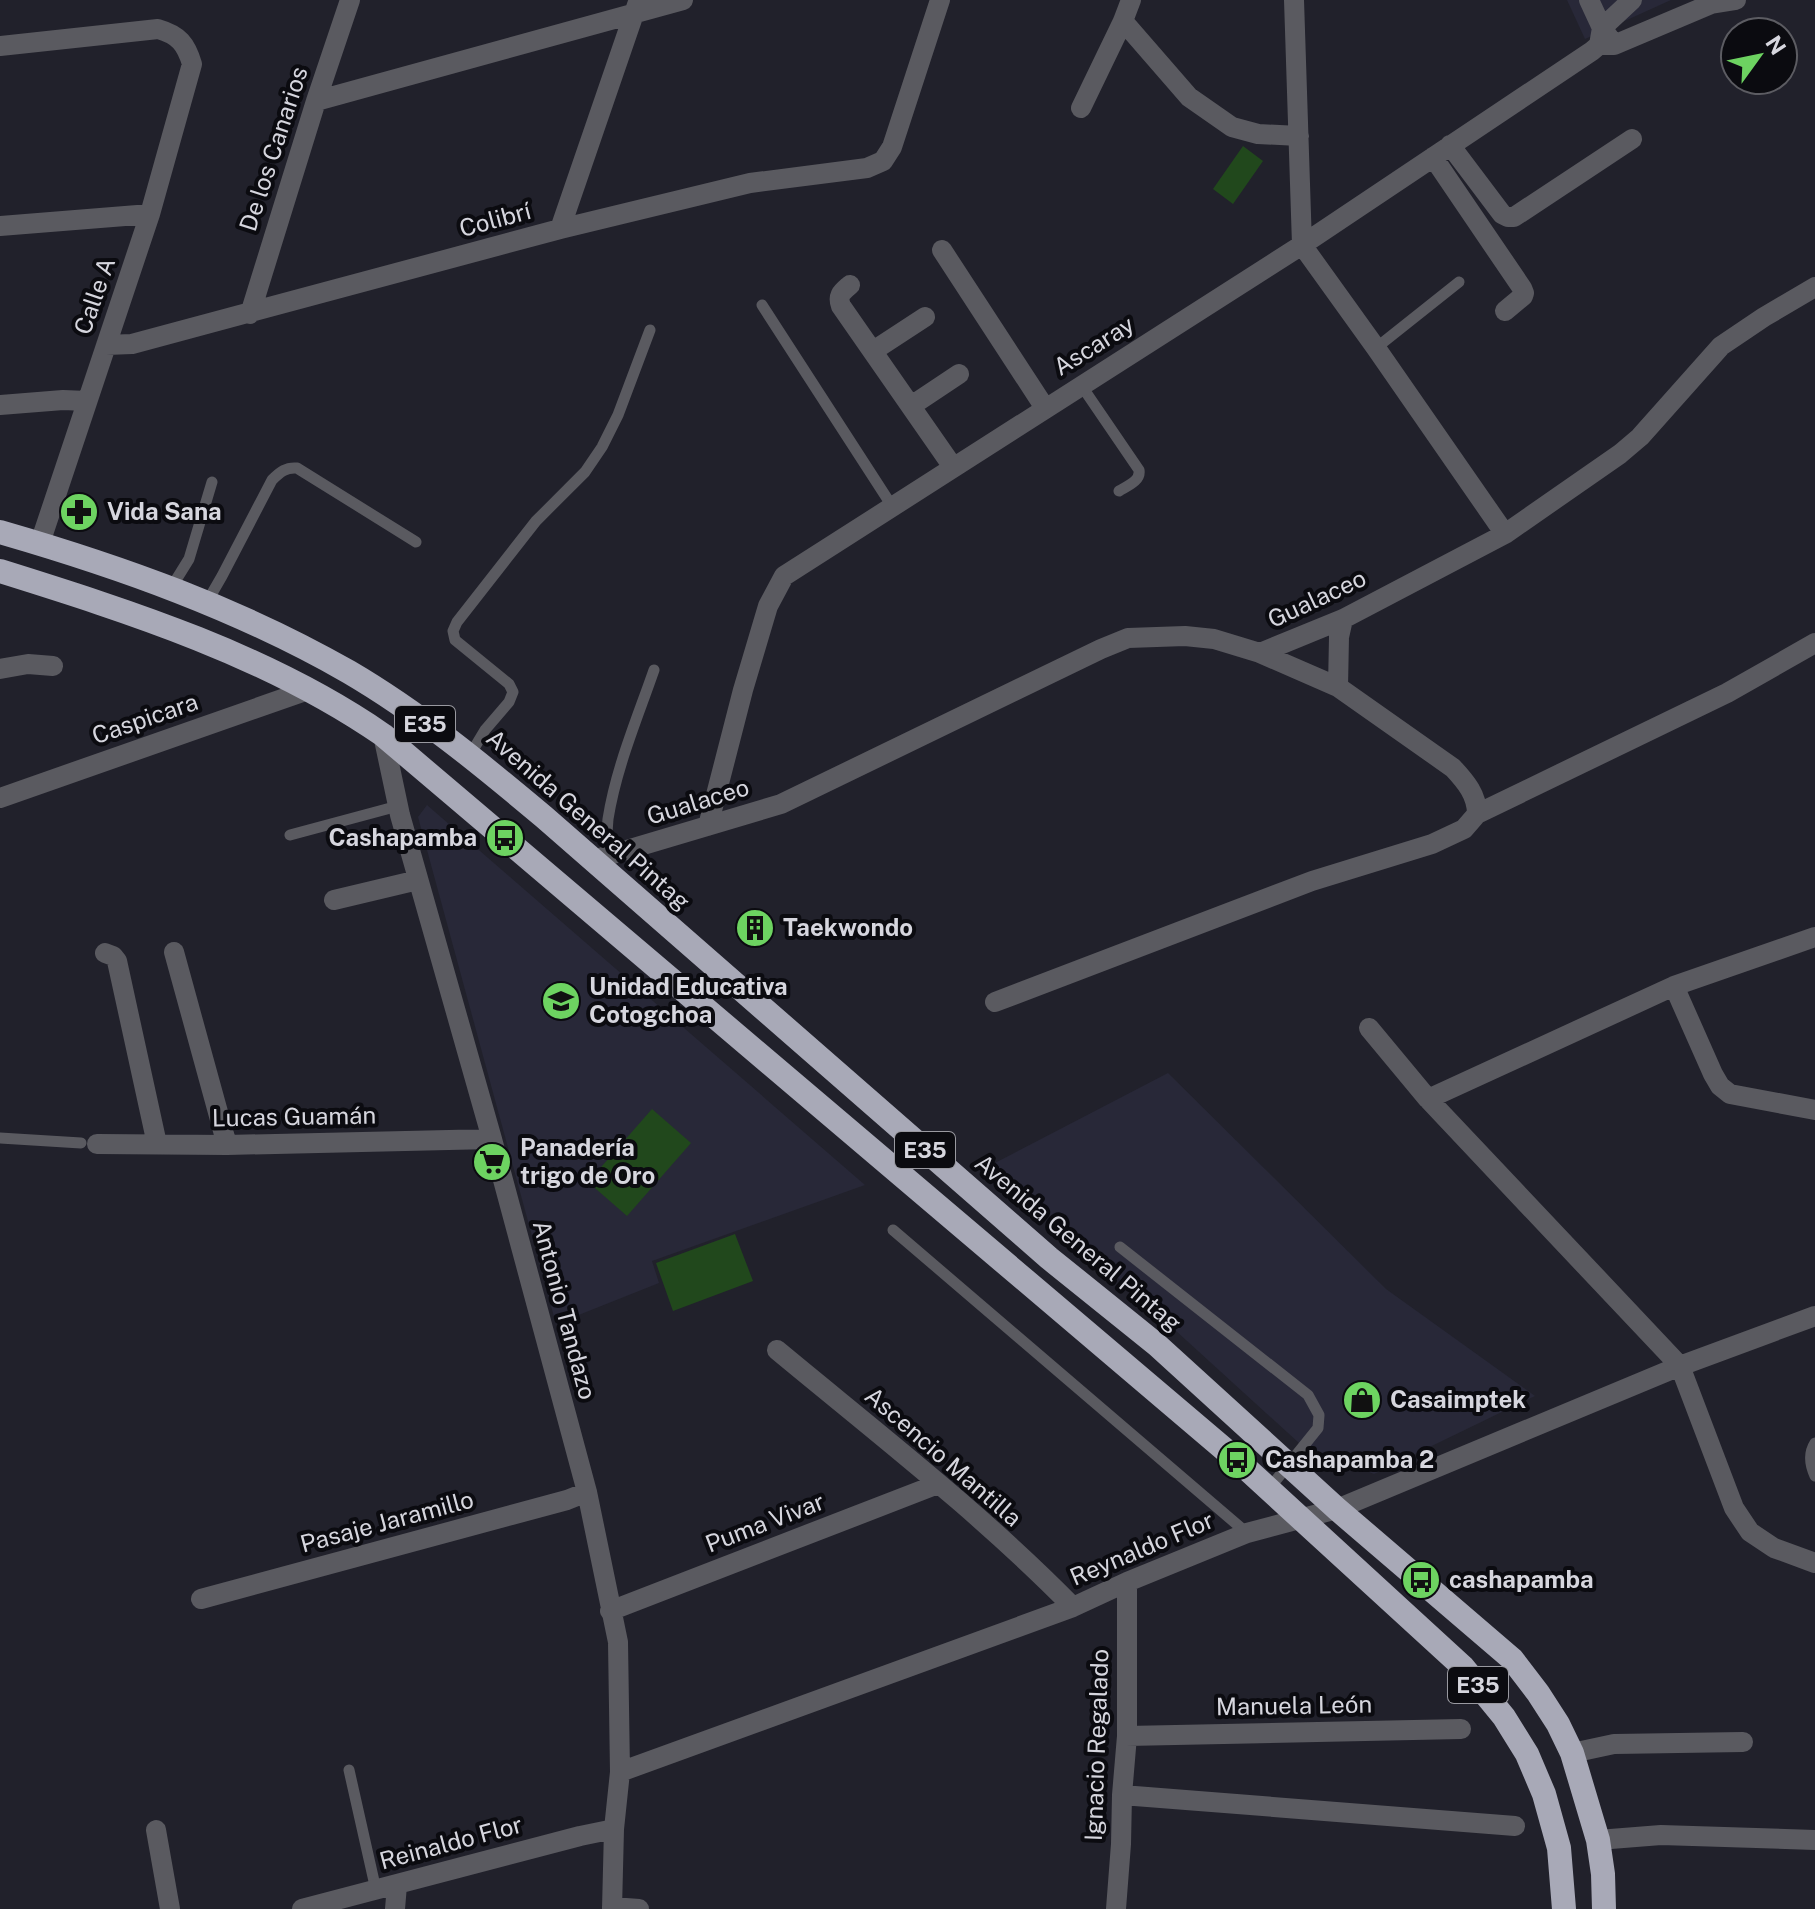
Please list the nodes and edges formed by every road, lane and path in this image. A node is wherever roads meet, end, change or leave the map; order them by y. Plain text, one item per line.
1 (350, 0) edge
2 (683, 0) edge
3 (940, 0) edge
4 (1131, 0) edge
5 (1294, 0) edge
6 (1589, 0) edge
7 (1736, 0) edge
8 (637, 6) edge
9 (1123, 21) junction
10 (1615, 25) edge
11 (0, 46) edge
12 (316, 101) junction
13 (1081, 108) dead end
14 (1299, 136) junction
15 (1632, 139) dead end
16 (1441, 151) junction
17 (150, 214) junction
18 (0, 226) edge
19 (560, 229) junction
20 (1302, 245) junction
21 (942, 250) dead end
22 (1459, 282) dead end
23 (850, 285) dead end
24 (1815, 287) edge
25 (762, 305) dead end
26 (1505, 311) dead end
27 (250, 314) junction
28 (925, 317) dead end
29 (650, 330) dead end
30 (106, 345) junction
31 (1376, 348) junction
32 (873, 351) junction
33 (959, 374) dead end
34 (1081, 385) junction
35 (87, 401) junction
36 (0, 405) edge
37 (911, 406) junction
38 (1045, 408) junction
39 (953, 467) junction
40 (212, 482) dead end
41 (1119, 491) dead end
42 (892, 506) junction
43 (0, 532) edge
44 (1505, 534) junction
45 (416, 542) dead end
46 (40, 543) junction
47 (0, 571) edge
48 (171, 589) junction
49 (207, 602) junction
50 (1343, 619) junction
51 (1815, 643) edge
52 (1260, 653) junction
53 (53, 666) dead end
54 (0, 669) edge
55 (654, 670) dead end
56 (1338, 687) junction
57 (308, 690) junction
58 (383, 735) junction
59 (470, 755) junction
60 (0, 798) edge
61 (398, 806) junction
62 (1477, 814) junction
63 (708, 826) junction
64 (290, 835) dead end
65 (600, 858) junction
66 (418, 880) junction
67 (334, 900) dead end
68 (1815, 937) edge
69 (174, 952) dead end
70 (105, 953) dead end
71 (1674, 986) junction
72 (995, 1002) dead end
73 (1369, 1028) dead end
74 (1428, 1099) junction
75 (1815, 1110) edge
76 (0, 1138) edge
77 (492, 1139) junction
78 (89, 1143) joint
79 (157, 1144) junction
80 (227, 1145) junction
81 (893, 1230) dead end
82 (1120, 1247) dead end
83 (1815, 1316) edge
84 (777, 1350) dead end
85 (1680, 1366) junction
86 (1815, 1443) edge
87 (1289, 1465) junction
88 (1815, 1476) edge
89 (938, 1484) junction
90 (1268, 1490) junction
91 (587, 1492) junction
92 (1337, 1509) junction
93 (1299, 1519) junction
94 (1247, 1533) junction
95 (1815, 1563) edge
96 (1127, 1582) junction
97 (201, 1599) dead end
98 (1073, 1607) junction
99 (610, 1611) junction
100 (1461, 1729) dead end
101 (1127, 1736) junction
102 (1743, 1742) dead end
103 (1572, 1753) junction
104 (349, 1770) dead end
105 (620, 1772) junction
106 (1122, 1795) junction
107 (1515, 1826) dead end
108 (614, 1829) junction
109 (156, 1830) dead end
110 (1598, 1840) junction
111 (1815, 1840) edge
112 (397, 1885) junction
113 (376, 1890) junction
114 (612, 1908) edge
115 (170, 1909) edge
116 (302, 1909) edge
117 (395, 1909) edge
118 (639, 1909) edge
119 (1116, 1909) edge
120 (1564, 1909) edge
121 (1604, 1909) edge

1 - 12 street, De los Canarios
2 - 8 street
3 - 19 street, Colibrí
4 - 9 street
5 - 14 street
6 - 10 street
7 - 10 street, Ascaray
8 - 12 street
8 - 19 street
9 - 13 street
9 - 14 street
10 - 16 street, Ascaray
11 - 17 street, Calle A
12 - 27 street, De los Canarios
14 - 20 street
15 - 16 street
16 - 20 street, Ascaray
16 - 26 street
17 - 18 street
17 - 30 street, Calle A
19 - 27 street, Colibrí
20 - 31 street
20 - 34 street, Ascaray
21 - 38 street
22 - 31 lane
23 - 32 street
24 - 44 street, Gualaceo
25 - 42 lane
27 - 30 street, Colibrí
28 - 32 street
29 - 59 lane
30 - 35 street, Calle A
31 - 44 street
32 - 37 street
33 - 37 street
34 - 38 street, Ascaray
34 - 41 lane
35 - 36 street
35 - 46 street, Calle A
37 - 39 street
38 - 39 street, Ascaray
39 - 42 street, Ascaray
40 - 48 lane
42 - 63 street, Ascaray
43 - 46 highway, Avenida General Pintag / E35
44 - 50 street, Gualaceo
45 - 49 lane
46 - 48 highway, Avenida General Pintag / E35
47 - 57 highway, E35
48 - 49 highway, Avenida General Pintag / E35
49 - 59 highway, Avenida General Pintag / E35
50 - 52 street, Gualaceo
50 - 56 street
51 - 62 street
52 - 56 street
52 - 63 street, Gualaceo
53 - 54 street
55 - 65 lane
56 - 62 street
57 - 58 highway, E35
57 - 60 street, Caspicara
58 - 61 street, Antonio Tandazo
58 - 90 highway, E35
59 - 65 highway, Avenida General Pintag / E35
61 - 64 lane
61 - 66 street, Antonio Tandazo
62 - 72 street
63 - 65 street, Gualaceo
65 - 87 highway, Avenida General Pintag / E35
66 - 67 street
66 - 77 street, Antonio Tandazo
68 - 71 street
69 - 80 street
70 - 79 street
71 - 74 street
71 - 75 street
73 - 74 street
74 - 85 street
76 - 78 lane
77 - 80 street, Lucas Guamán
77 - 91 street, Antonio Tandazo
78 - 79 street, Lucas Guamán
79 - 80 street, Lucas Guamán
81 - 94 lane
82 - 87 lane
83 - 85 street
84 - 89 street, Ascencio Mantilla
85 - 92 street, Reynaldo Flor
85 - 95 street
86 - 88 lane
87 - 90 lane
87 - 92 highway, Avenida General Pintag / E35
89 - 98 street, Ascencio Mantilla
89 - 99 street, Puma Vivar
90 - 93 highway, E35
91 - 97 street, Pasaje Jaramillo
91 - 99 street, Antonio Tandazo
92 - 93 street, Reynaldo Flor
92 - 103 highway, Avenida General Pintag / E35
93 - 94 street, Reynaldo Flor
93 - 120 highway, E35
94 - 96 street, Reynaldo Flor
96 - 98 street, Reynaldo Flor
96 - 101 street, Ignacio Regalado
98 - 105 street, Reynaldo Flor
99 - 105 street, Antonio Tandazo
100 - 101 street, Manuela León
101 - 106 street, Ignacio Regalado
102 - 103 street
103 - 110 highway, Avenida General Pintag / E35
104 - 113 lane
105 - 108 street, Antonio Tandazo
106 - 107 street
106 - 119 street, Ignacio Regalado
108 - 112 street, Reinaldo Flor
108 - 114 street, Antonio Tandazo
109 - 115 street
110 - 111 street
110 - 121 highway, Avenida General Pintag / E35
112 - 113 street, Reinaldo Flor
112 - 117 street
113 - 116 street, Reinaldo Flor
114 - 118 street

